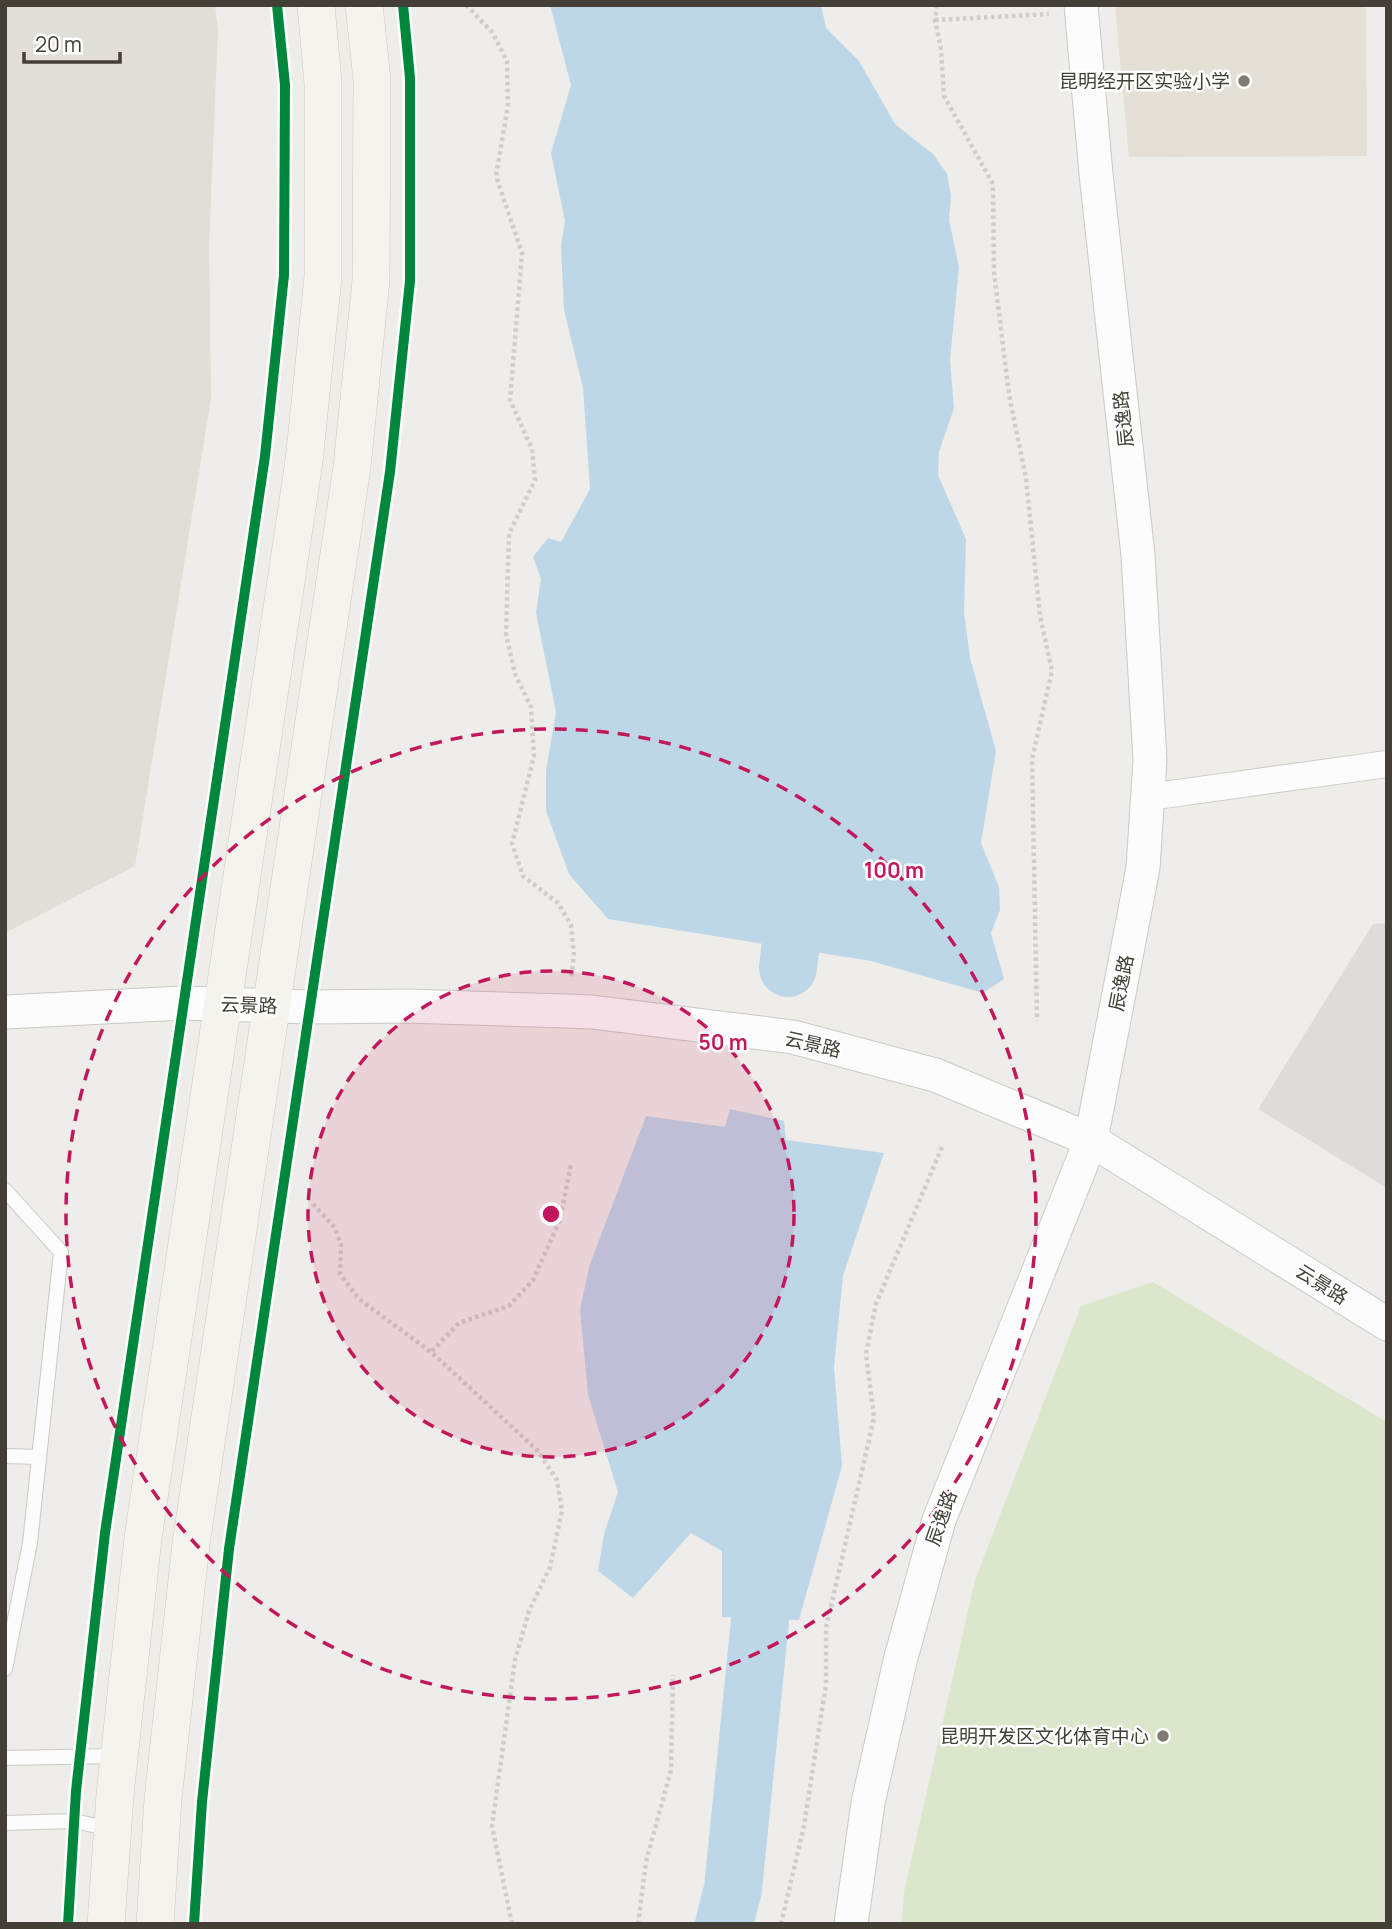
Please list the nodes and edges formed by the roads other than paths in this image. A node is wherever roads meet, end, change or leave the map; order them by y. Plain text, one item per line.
1 (316, 5) edge
2 (364, 5) edge
3 (1081, 9) edge
4 (1387, 764) edge
5 (1149, 797) junction
6 (224, 1004) junction
7 (271, 1006) junction
8 (5, 1012) edge
9 (1091, 1140) junction
10 (5, 1191) edge
11 (1387, 1324) edge
12 (5, 1456) edge
13 (39, 1457) junction
14 (5, 1669) edge
15 (119, 1756) junction
16 (5, 1758) edge
17 (5, 1823) edge
18 (113, 1829) junction
19 (106, 1924) edge
20 (155, 1924) edge
21 (850, 1924) edge

1 - 6 main road
2 - 7 main road
3 - 5 street, 辰逸路
4 - 5 street
5 - 9 street, 辰逸路
6 - 7 street, 云景路
6 - 8 street, 云景路
6 - 15 main road
7 - 9 street, 云景路
7 - 20 main road
9 - 11 street, 云景路
9 - 21 street, 辰逸路
10 - 13 lane
12 - 13 lane
13 - 14 lane
15 - 16 lane
15 - 18 main road
17 - 18 lane
18 - 19 main road

